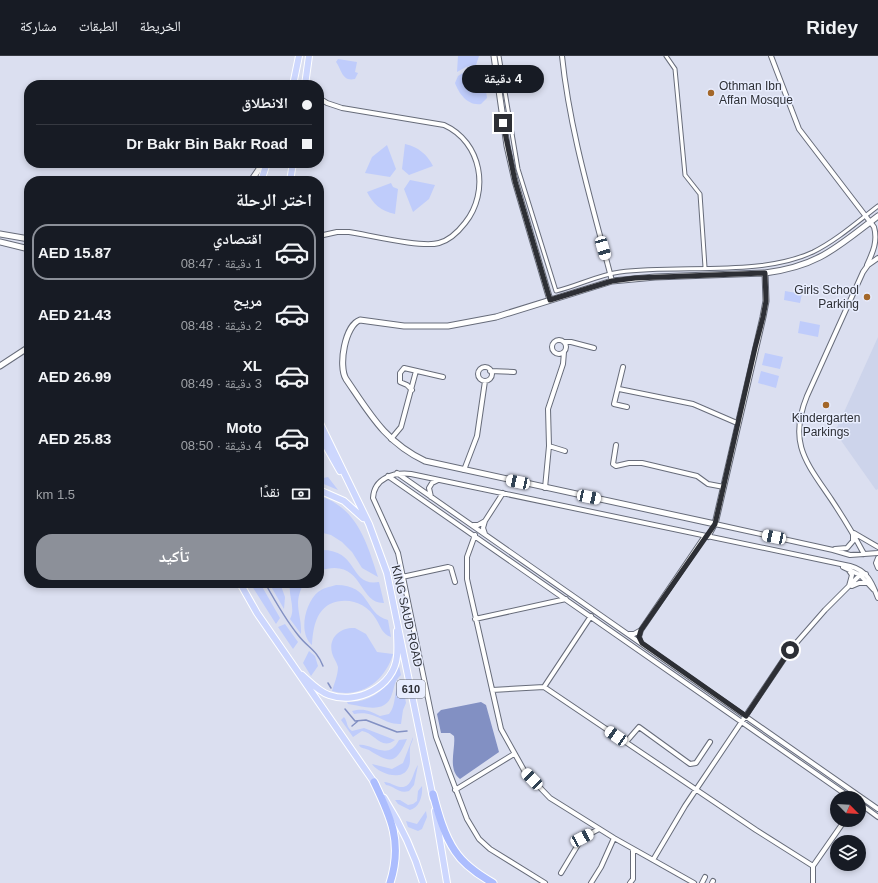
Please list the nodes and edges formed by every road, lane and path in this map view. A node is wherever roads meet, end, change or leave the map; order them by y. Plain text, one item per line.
1 (299, 56) edge
2 (309, 56) edge
3 (494, 56) edge
4 (499, 56) edge
5 (562, 56) edge
6 (666, 56) edge
7 (771, 56) edge
8 (293, 80) edge
9 (306, 80) edge
10 (324, 102) edge
11 (878, 206) edge
12 (866, 216) junction
13 (878, 216) edge
14 (871, 222) junction
15 (0, 234) edge
16 (324, 235) edge
17 (24, 238) edge
18 (0, 242) edge
19 (24, 248) edge
20 (878, 258) edge
21 (705, 267) junction
22 (863, 272) junction
23 (765, 273) junction
24 (610, 274) junction
25 (612, 281) junction
26 (550, 300) junction
27 (564, 342) junction
28 (594, 348) dead end
29 (24, 350) edge
30 (564, 352) junction
31 (0, 366) edge
32 (623, 367) dead end
33 (416, 371) junction
34 (490, 371) junction
35 (514, 372) dead end
36 (443, 377) dead end
37 (485, 381) junction
38 (412, 388) junction
39 (618, 389) junction
40 (627, 407) dead end
41 (737, 423) junction
42 (324, 432) edge
43 (391, 439) junction
44 (324, 443) edge
45 (616, 445) dead end
46 (550, 446) junction
47 (565, 452) dead end
48 (464, 470) junction
49 (397, 473) junction
50 (388, 476) junction
51 (440, 480) junction
52 (724, 487) junction
53 (545, 488) junction
54 (324, 492) edge
55 (502, 493) junction
56 (432, 497) junction
57 (356, 500) junction
58 (485, 521) junction
59 (368, 524) junction
60 (471, 524) junction
61 (715, 524) junction
62 (852, 533) junction
63 (485, 534) junction
64 (475, 535) junction
65 (706, 537) junction
66 (878, 547) edge
67 (833, 550) junction
68 (878, 553) edge
69 (864, 554) junction
70 (877, 559) edge
71 (526, 563) junction
72 (837, 565) junction
73 (522, 568) junction
74 (846, 568) junction
75 (878, 568) edge
76 (860, 575) junction
77 (867, 575) junction
78 (402, 577) junction
79 (455, 582) dead end
80 (871, 585) junction
81 (243, 588) edge
82 (247, 588) edge
83 (848, 588) junction
84 (877, 597) edge
85 (566, 599) junction
86 (257, 613) junction
87 (396, 615) junction
88 (591, 616) junction
89 (475, 618) junction
90 (641, 630) junction
91 (628, 634) junction
92 (642, 643) junction
93 (295, 668) junction
94 (544, 687) junction
95 (492, 690) junction
96 (746, 716) junction
97 (742, 722) junction
98 (626, 742) junction
99 (710, 742) dead end
100 (514, 754) junction
101 (374, 782) junction
102 (455, 790) junction
103 (696, 790) junction
104 (841, 791) edge
105 (850, 791) edge
106 (433, 794) junction
107 (866, 802) edge
108 (866, 808) edge
109 (878, 809) edge
110 (878, 817) edge
111 (840, 827) edge
112 (599, 828) junction
113 (614, 838) junction
114 (633, 849) junction
115 (653, 860) junction
116 (813, 866) junction
117 (561, 873) dead end
118 (705, 877) dead end
119 (390, 883) edge
120 (423, 883) edge
121 (447, 883) edge
122 (493, 883) edge
123 (545, 883) edge
124 (591, 883) edge
125 (630, 883) edge
126 (694, 883) edge
127 (702, 883) edge
128 (813, 883) edge

1 - 8 main road
2 - 9 main road
3 - 26 street
4 - 24 street
5 - 24 street
6 - 21 street
7 - 12 street
10 - 16 street
11 - 12 street
12 - 14 street
12 - 21 street
13 - 14 street
14 - 22 street
14 - 23 street
15 - 17 street
18 - 19 street
20 - 22 street
21 - 24 street
22 - 62 street
23 - 25 street
23 - 41 street
24 - 25 street
25 - 26 street
26 - 43 street
27 - 28 street
27 - 30 street
27 - 30 street
29 - 31 street
30 - 46 street
32 - 39 street
33 - 36 street
33 - 38 street
33 - 38 street
34 - 35 street
34 - 37 street
34 - 37 street
37 - 48 street
38 - 43 street
39 - 40 street
39 - 41 street
41 - 52 street
42 - 57 main road
43 - 48 street
44 - 57 main road
45 - 52 street
46 - 47 street
46 - 53 street
48 - 53 street
49 - 50 street
49 - 51 street
49 - 56 street
50 - 64 street
50 - 78 street
51 - 55 street
51 - 56 street
52 - 61 street
53 - 61 street
54 - 59 main road
55 - 58 street
55 - 65 street
56 - 60 street
57 - 59 main road, KING SAUD ROAD / 610
58 - 60 street
58 - 63 street
59 - 87 main road, KING SAUD ROAD / 610
60 - 63 street
61 - 65 street
61 - 67 street
62 - 66 street
62 - 67 street
62 - 69 street
63 - 71 street
64 - 73 street
64 - 89 street
65 - 72 street
65 - 90 street
67 - 69 street
68 - 69 street
70 - 75 street
71 - 73 street
71 - 91 street
72 - 74 street
72 - 77 street
73 - 85 street
74 - 76 street
74 - 83 street
76 - 77 street
76 - 80 street
76 - 83 street
77 - 84 street
78 - 79 street
78 - 102 street
80 - 83 street
80 - 84 street
81 - 86 main road
82 - 86 main road
83 - 96 street
85 - 88 street
85 - 89 street
86 - 93 main road
87 - 93 main road
87 - 106 main road, KING SAUD ROAD / 610
88 - 94 street
88 - 97 street
89 - 95 street
90 - 91 street
90 - 92 street
91 - 92 street
92 - 96 street
93 - 101 main road
94 - 95 street
94 - 98 street
95 - 100 street
96 - 97 street
96 - 105 street
97 - 103 street
97 - 104 street
98 - 99 street
98 - 103 street
100 - 102 street
100 - 112 street
101 - 119 highway
101 - 120 main road
102 - 123 street
103 - 115 street
103 - 116 street
106 - 121 main road, KING SAUD ROAD / 610
106 - 122 highway
107 - 109 street
108 - 110 street
111 - 116 street
112 - 113 street
112 - 117 street
113 - 114 street
113 - 124 street
114 - 115 street
114 - 125 street
115 - 126 street
116 - 128 street
118 - 127 street

